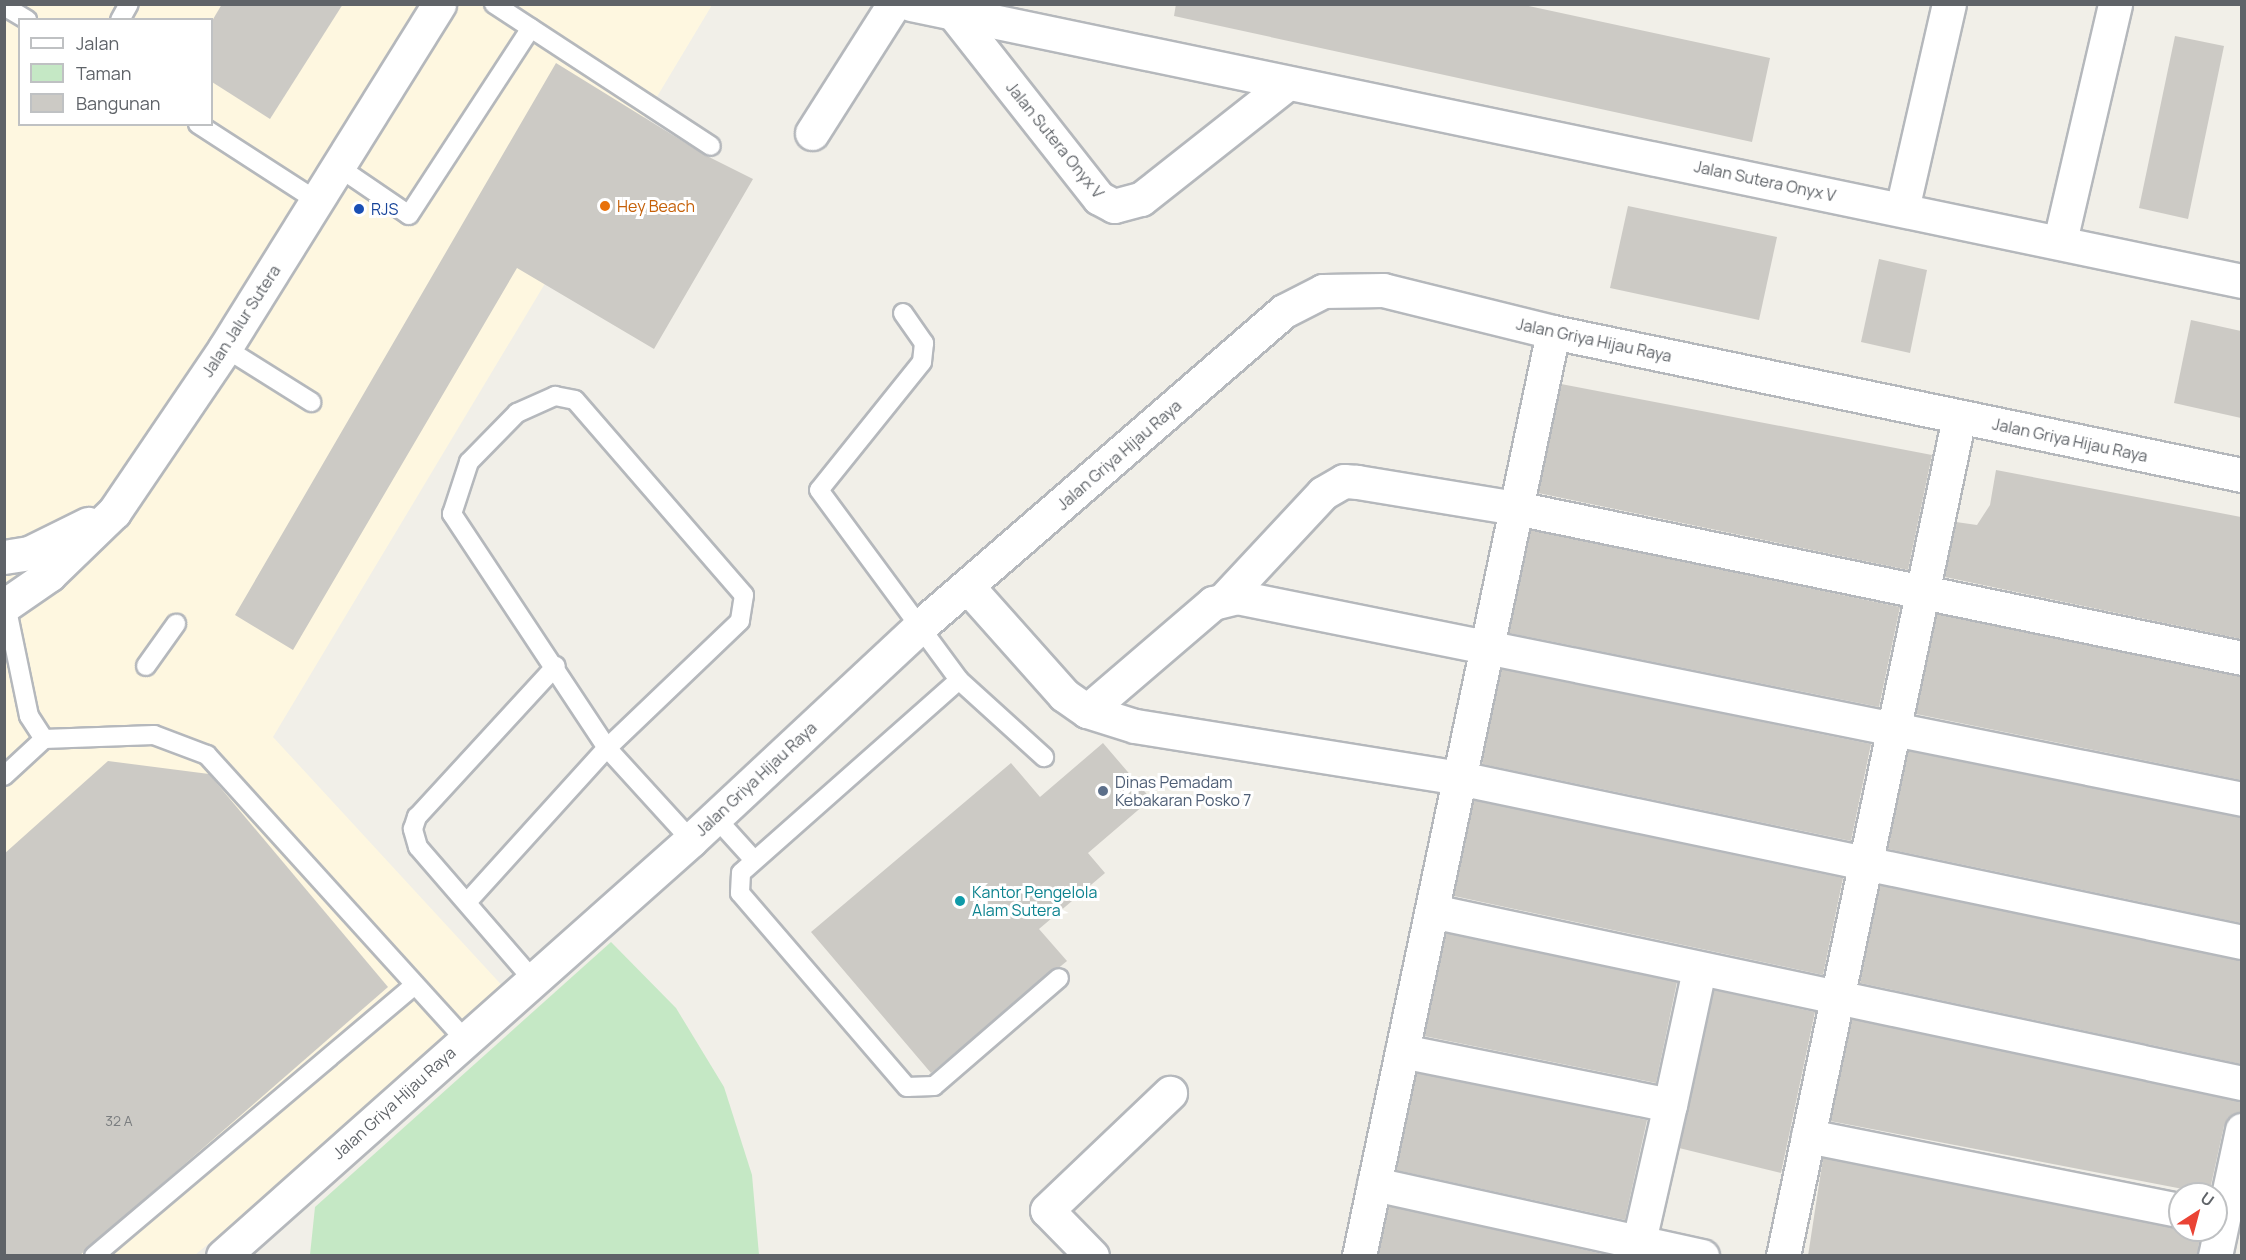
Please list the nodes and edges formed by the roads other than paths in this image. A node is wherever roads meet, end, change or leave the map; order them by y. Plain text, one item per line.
1 (129, 4) edge
2 (439, 4) edge
3 (495, 4) edge
4 (894, 4) edge
5 (911, 4) edge
6 (1949, 4) edge
7 (2115, 4) edge
8 (4, 6) edge
9 (954, 14) junction
10 (24, 18) edge
11 (121, 18) edge
12 (531, 28) junction
13 (1288, 82) junction
14 (201, 126) edge
15 (812, 133) dead end
16 (711, 146) dead end
17 (340, 168) junction
18 (317, 201) junction
19 (1902, 209) junction
20 (2060, 241) junction
21 (2241, 281) edge
22 (903, 313) dead end
23 (1553, 332) junction
24 (225, 348) junction
25 (311, 402) dead end
26 (1959, 417) junction
27 (2241, 475) edge
28 (1516, 508) junction
29 (114, 512) junction
30 (4, 557) edge
31 (967, 586) junction
32 (1921, 594) junction
33 (1226, 597) junction
34 (5, 606) edge
35 (176, 624) dead end
36 (918, 628) junction
37 (1487, 644) junction
38 (2241, 658) edge
39 (146, 666) dead end
40 (556, 666) junction
41 (959, 681) junction
42 (1087, 711) junction
43 (1893, 728) junction
44 (44, 739) junction
45 (607, 748) junction
46 (1044, 757) dead end
47 (4, 776) edge
48 (1459, 778) junction
49 (2241, 799) edge
50 (715, 817) junction
51 (691, 840) junction
52 (754, 860) junction
53 (1864, 865) junction
54 (469, 900) junction
55 (1432, 911) junction
56 (2241, 942) edge
57 (1699, 970) junction
58 (1059, 978) dead end
59 (534, 981) junction
60 (415, 985) junction
61 (1836, 1001) junction
62 (465, 1040) junction
63 (1402, 1051) junction
64 (2241, 1083) edge
65 (1170, 1093) dead end
66 (1670, 1105) junction
67 (2241, 1130) edge
68 (1808, 1136) junction
69 (1374, 1184) junction
70 (2168, 1208) edge
71 (2228, 1213) edge
72 (1639, 1241) junction
73 (94, 1256) edge
74 (223, 1256) edge
75 (1092, 1256) edge
76 (1359, 1256) edge
77 (1702, 1256) edge
78 (1783, 1256) edge

1 - 11 lane
2 - 17 street, Jalan Jalur Sutera
3 - 12 lane
4 - 15 street
5 - 9 street, Jalan Sutera Onyx V
6 - 19 street
7 - 20 street
8 - 10 lane
9 - 13 street, Jalan Sutera Onyx V
9 - 13 street, Jalan Sutera Onyx V
12 - 16 lane
12 - 17 lane
13 - 19 street, Jalan Sutera Onyx V
14 - 18 lane
17 - 18 street, Jalan Jalur Sutera
18 - 24 street, Jalan Jalur Sutera
19 - 20 street, Jalan Sutera Onyx V
20 - 21 street, Jalan Sutera Onyx V
22 - 36 lane
23 - 26 street, Jalan Griya Hijau Raya
23 - 28 street
23 - 31 street, Jalan Griya Hijau Raya
24 - 25 lane
24 - 29 street, Jalan Jalur Sutera
26 - 27 street, Jalan Griya Hijau Raya
26 - 32 street
28 - 32 street
28 - 33 street
28 - 37 street
29 - 30 street
29 - 34 street, Jalan Jalur Sutera
31 - 36 street, Jalan Griya Hijau Raya
31 - 42 street
32 - 38 street
32 - 43 street
33 - 37 street
33 - 42 street
34 - 44 lane
35 - 39 lane
36 - 41 lane
36 - 50 street, Jalan Griya Hijau Raya
37 - 43 street
37 - 48 street
40 - 45 lane
40 - 45 lane
40 - 54 lane
41 - 46 lane
41 - 52 lane
42 - 48 street
43 - 49 street
43 - 53 street
44 - 47 lane
44 - 60 lane
45 - 51 lane
45 - 54 lane
48 - 53 street
48 - 55 street
50 - 51 street, Jalan Griya Hijau Raya
50 - 52 lane
51 - 59 street, Jalan Griya Hijau Raya
52 - 58 lane
53 - 56 street
53 - 61 street
54 - 59 lane
55 - 57 street
55 - 63 street
57 - 61 street
57 - 66 street
59 - 62 street, Jalan Griya Hijau Raya
60 - 62 lane
60 - 73 lane
61 - 64 street
61 - 68 street
62 - 74 street, Jalan Griya Hijau Raya
63 - 66 street
63 - 69 street
65 - 75 street
66 - 72 street
67 - 71 street
68 - 70 street
68 - 78 street
69 - 72 street
69 - 76 street
72 - 77 street

